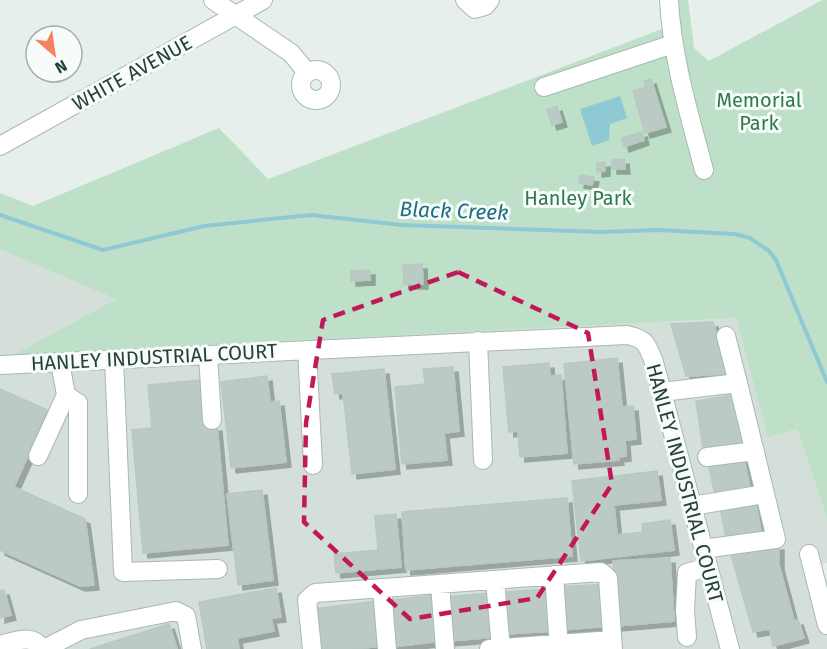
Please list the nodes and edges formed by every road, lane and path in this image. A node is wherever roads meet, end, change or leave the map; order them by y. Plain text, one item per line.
1 (213, 0) edge
2 (263, 0) edge
3 (465, 0) edge
4 (490, 0) edge
5 (669, 0) edge
6 (235, 16) junction
7 (674, 44) junction
8 (306, 71) dead end
9 (544, 87) dead end
10 (0, 146) edge
11 (704, 170) dead end
12 (726, 336) dead end
13 (478, 341) junction
14 (307, 350) junction
15 (208, 355) junction
16 (114, 359) junction
17 (60, 362) junction
18 (0, 365) edge
19 (738, 383) junction
20 (662, 392) junction
21 (66, 395) junction
22 (212, 420) dead end
23 (755, 451) junction
24 (38, 456) dead end
25 (707, 457) dead end
26 (483, 460) dead end
27 (313, 465) dead end
28 (78, 494) dead end
29 (765, 494) junction
30 (692, 506) junction
31 (704, 549) junction
32 (808, 554) dead end
33 (708, 567) junction
34 (218, 569) dead end
35 (554, 575) junction
36 (495, 580) junction
37 (440, 584) junction
38 (382, 588) junction
39 (827, 625) edge
40 (687, 637) dead end
41 (0, 645) edge
42 (612, 645) edge
43 (559, 646) edge
44 (43, 649) edge
45 (53, 649) edge
46 (192, 649) edge
47 (312, 649) edge
48 (387, 649) edge
49 (445, 649) edge
50 (497, 649) edge
51 (731, 649) edge

1 - 6 street
2 - 6 street, WHITE AVENUE
3 - 4 street
5 - 7 street
6 - 8 street
6 - 10 street, WHITE AVENUE
7 - 9 street
7 - 11 street
12 - 19 street
13 - 14 street, HANLEY INDUSTRIAL COURT
13 - 20 street, HANLEY INDUSTRIAL COURT
13 - 26 street
14 - 15 street, HANLEY INDUSTRIAL COURT
14 - 27 street
15 - 16 street, HANLEY INDUSTRIAL COURT
15 - 22 street
16 - 17 street, HANLEY INDUSTRIAL COURT
16 - 34 street
17 - 18 street, HANLEY INDUSTRIAL COURT
17 - 21 street
19 - 20 street
19 - 23 street
20 - 30 street, HANLEY INDUSTRIAL COURT
21 - 24 street
21 - 28 street
23 - 25 street
23 - 29 street
29 - 30 street
29 - 31 street
30 - 31 street, HANLEY INDUSTRIAL COURT
31 - 33 street, HANLEY INDUSTRIAL COURT
32 - 39 street
33 - 40 street
33 - 51 street, HANLEY INDUSTRIAL COURT
35 - 36 street
35 - 42 street
35 - 43 street
36 - 37 street
36 - 50 street
37 - 38 street
37 - 49 street
38 - 47 street
38 - 48 street
41 - 44 street
42 - 43 street
43 - 50 street
45 - 46 street

